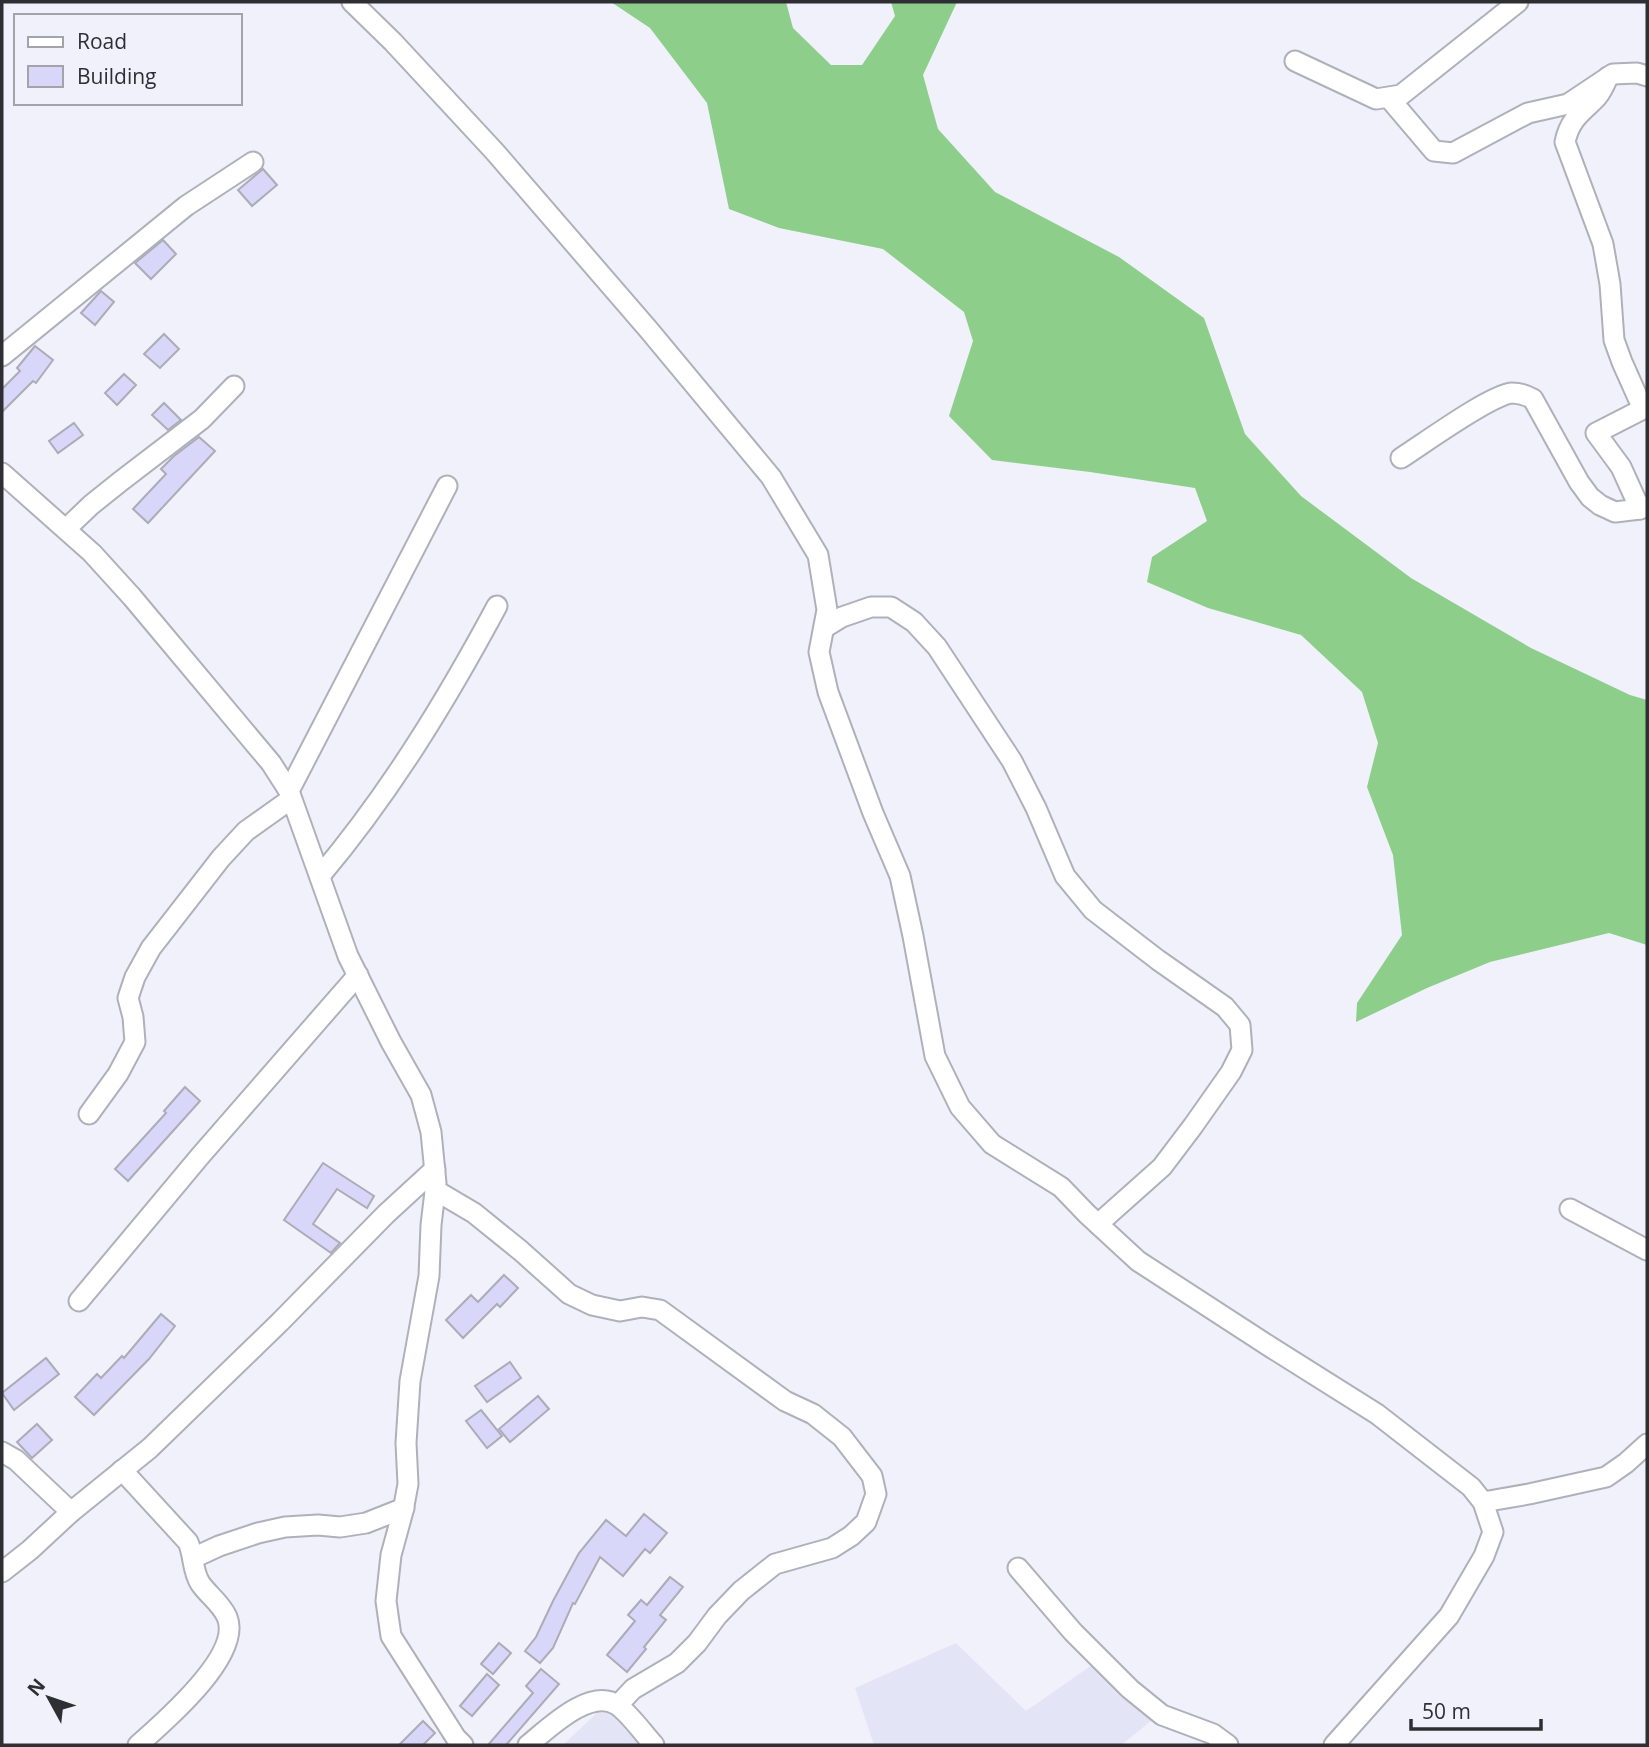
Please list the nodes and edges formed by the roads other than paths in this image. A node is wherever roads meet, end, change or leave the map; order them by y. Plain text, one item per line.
1 (352, 2) edge
2 (1518, 2) edge
3 (1295, 61) dead end
4 (1647, 76) edge
5 (1608, 77) junction
6 (1389, 98) junction
7 (253, 162) dead end
8 (2, 356) edge
9 (234, 386) dead end
10 (1401, 458) dead end
11 (2, 473) edge
12 (447, 486) dead end
13 (1644, 508) edge
14 (66, 529) junction
15 (497, 606) dead end
16 (824, 628) junction
17 (290, 795) junction
18 (320, 876) junction
19 (358, 975) junction
20 (89, 1114) dead end
21 (435, 1168) junction
22 (435, 1190) junction
23 (1570, 1209) dead end
24 (1098, 1224) junction
25 (1647, 1250) edge
26 (79, 1301) dead end
27 (1647, 1444) edge
28 (2, 1452) edge
29 (122, 1471) junction
30 (1483, 1502) junction
31 (404, 1508) junction
32 (71, 1512) junction
33 (193, 1558) junction
34 (1017, 1568) dead end
35 (2, 1572) edge
36 (618, 1705) junction
37 (138, 1745) edge
38 (463, 1745) edge
39 (528, 1745) edge
40 (654, 1745) edge
41 (1228, 1745) edge
42 (1334, 1745) edge

1 - 16 street
2 - 6 street
3 - 6 street
4 - 5 street
5 - 6 street
5 - 13 street
7 - 8 street
9 - 14 street
10 - 13 street
11 - 14 street
12 - 17 street
14 - 17 street
15 - 18 street
16 - 24 street
16 - 24 street
17 - 18 street
17 - 20 street
18 - 19 street
19 - 21 street
19 - 26 street
21 - 22 street
21 - 29 street
22 - 31 street
22 - 36 street
23 - 25 street
24 - 30 street
27 - 30 street
28 - 32 street
29 - 32 street
29 - 33 street
30 - 42 street
31 - 33 street
31 - 38 street
32 - 35 street
33 - 37 street
34 - 41 street
36 - 39 street
36 - 40 street

